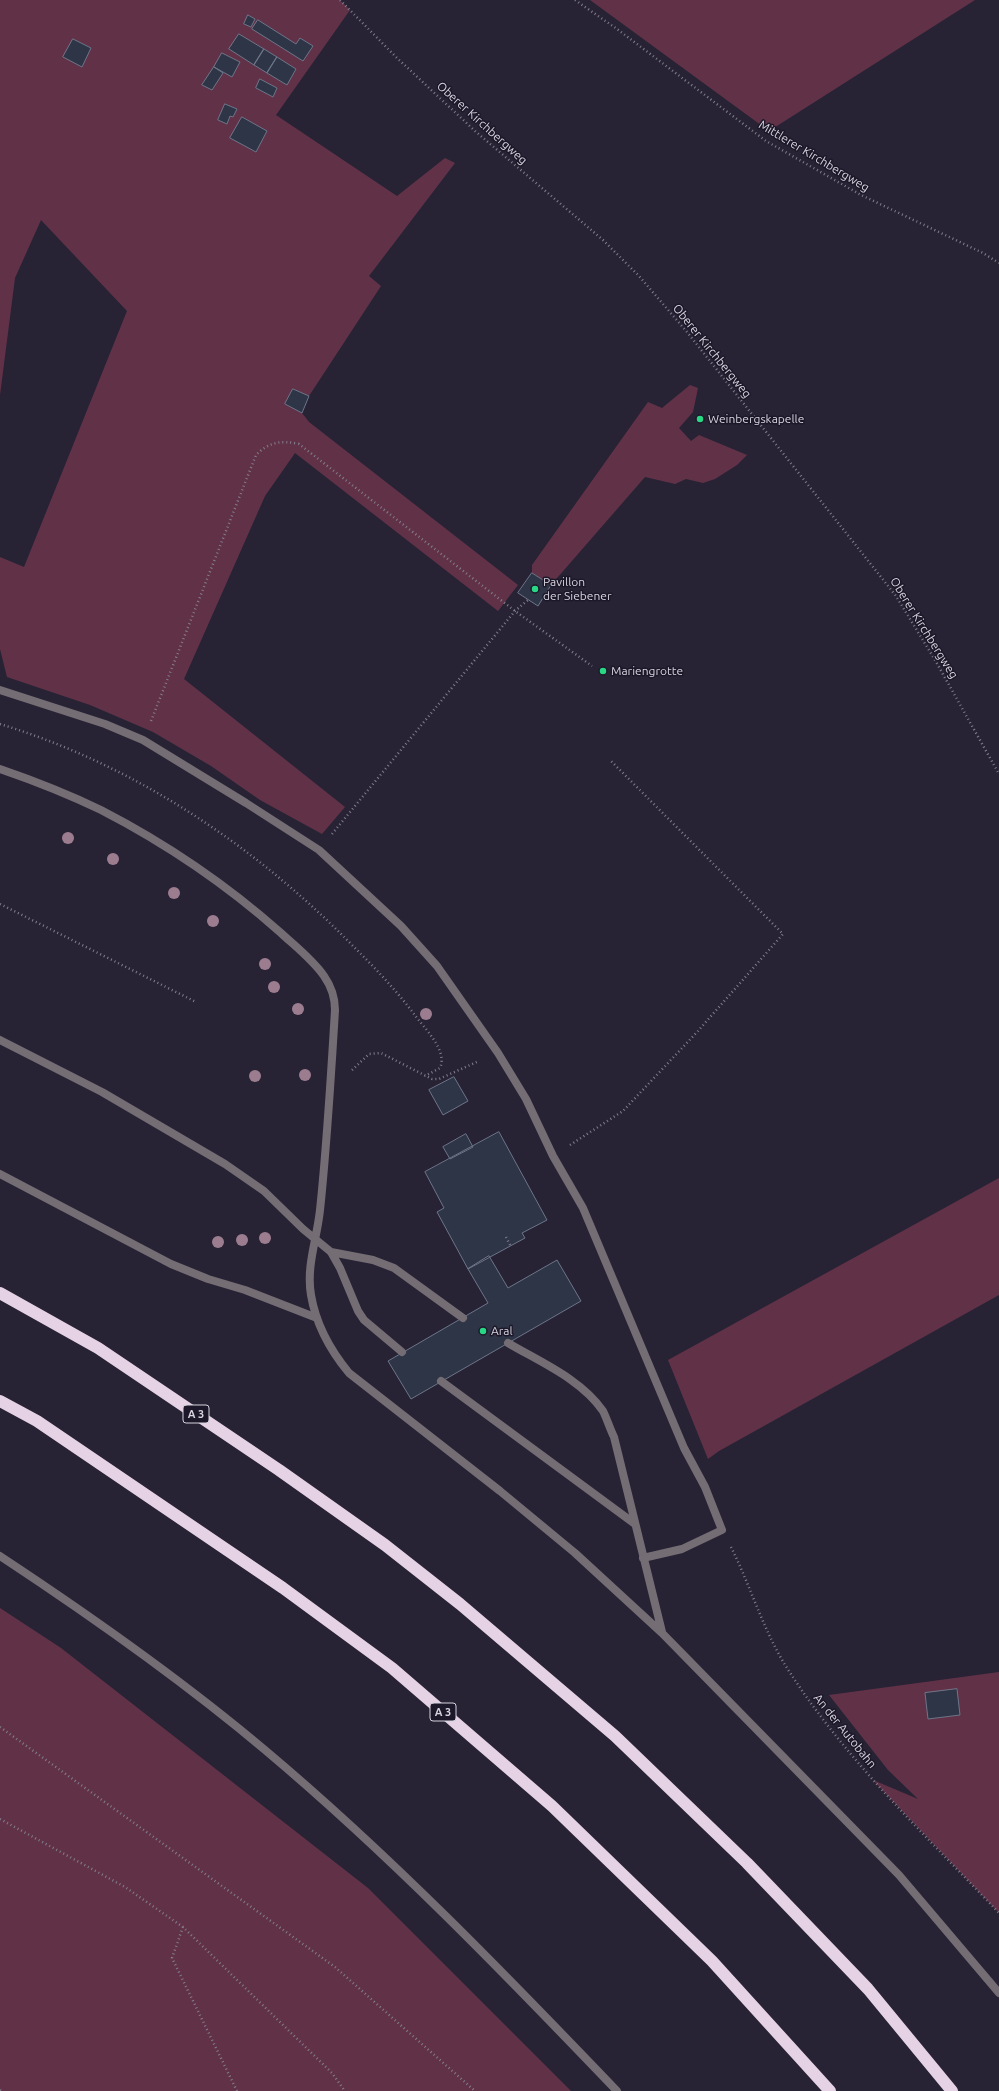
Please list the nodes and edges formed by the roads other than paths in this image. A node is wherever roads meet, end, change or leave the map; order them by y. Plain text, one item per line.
1 (0, 690) edge
2 (0, 769) edge
3 (0, 1040) edge
4 (0, 1174) edge
5 (314, 1239) junction
6 (331, 1252) junction
7 (0, 1293) edge
8 (317, 1318) junction
9 (463, 1318) dead end
10 (508, 1343) dead end
11 (402, 1352) dead end
12 (441, 1381) dead end
13 (0, 1401) edge
14 (634, 1524) junction
15 (0, 1556) edge
16 (643, 1558) junction
17 (662, 1633) junction
18 (999, 1993) edge
19 (617, 2091) edge
20 (830, 2091) edge
21 (952, 2091) edge

1 - 16 lane
2 - 5 lane
3 - 5 lane
4 - 8 lane
5 - 6 lane
5 - 8 lane
6 - 9 lane
6 - 11 lane
7 - 21 highway, A 3
8 - 17 lane
10 - 14 lane
12 - 14 lane
13 - 20 highway, A 3
14 - 16 lane
15 - 19 lane
16 - 17 lane
17 - 18 lane

